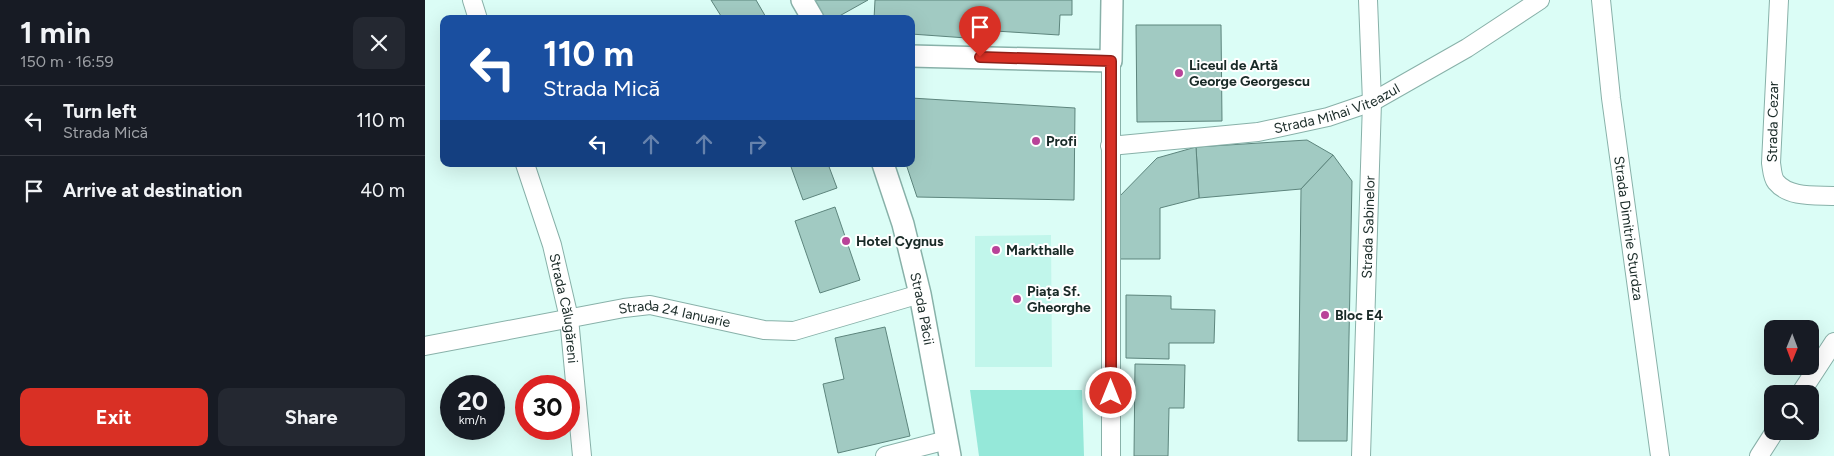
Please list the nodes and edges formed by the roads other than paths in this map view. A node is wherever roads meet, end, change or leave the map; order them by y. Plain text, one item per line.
1 (472, 0) edge
2 (802, 0) edge
3 (1112, 0) edge
4 (1368, 0) edge
5 (1541, 0) edge
6 (1601, 0) edge
7 (1779, 0) edge
8 (477, 15) edge
9 (811, 15) edge
10 (915, 56) edge
11 (1111, 61) junction
12 (1372, 102) junction
13 (1110, 146) junction
14 (526, 167) edge
15 (884, 167) edge
16 (1834, 196) edge
17 (920, 294) junction
18 (569, 318) junction
19 (1834, 342) edge
20 (425, 346) edge
21 (1806, 385) edge
22 (1769, 440) edge
23 (948, 448) edge
24 (582, 456) edge
25 (885, 456) edge
26 (1111, 456) edge
27 (1361, 456) edge
28 (1660, 456) edge
29 (1759, 456) edge

1 - 8 street
2 - 9 street
3 - 11 street
4 - 12 street, Strada Sabinelor
5 - 12 street, Strada Mihai Viteazul
6 - 28 street, Strada Dimitrie Sturdza
7 - 16 street, Strada Cezar
10 - 11 street
11 - 13 street
12 - 13 street, Strada Mihai Viteazul
12 - 27 street, Strada Sabinelor
13 - 26 street
14 - 18 street, Strada Călugăreni
15 - 17 street, Strada Păcii
17 - 18 street, Strada 24 Ianuarie
17 - 23 street, Strada Păcii
18 - 20 street, Strada 24 Ianuarie
18 - 24 street, Strada Călugăreni
19 - 21 street
22 - 29 street
23 - 25 street

